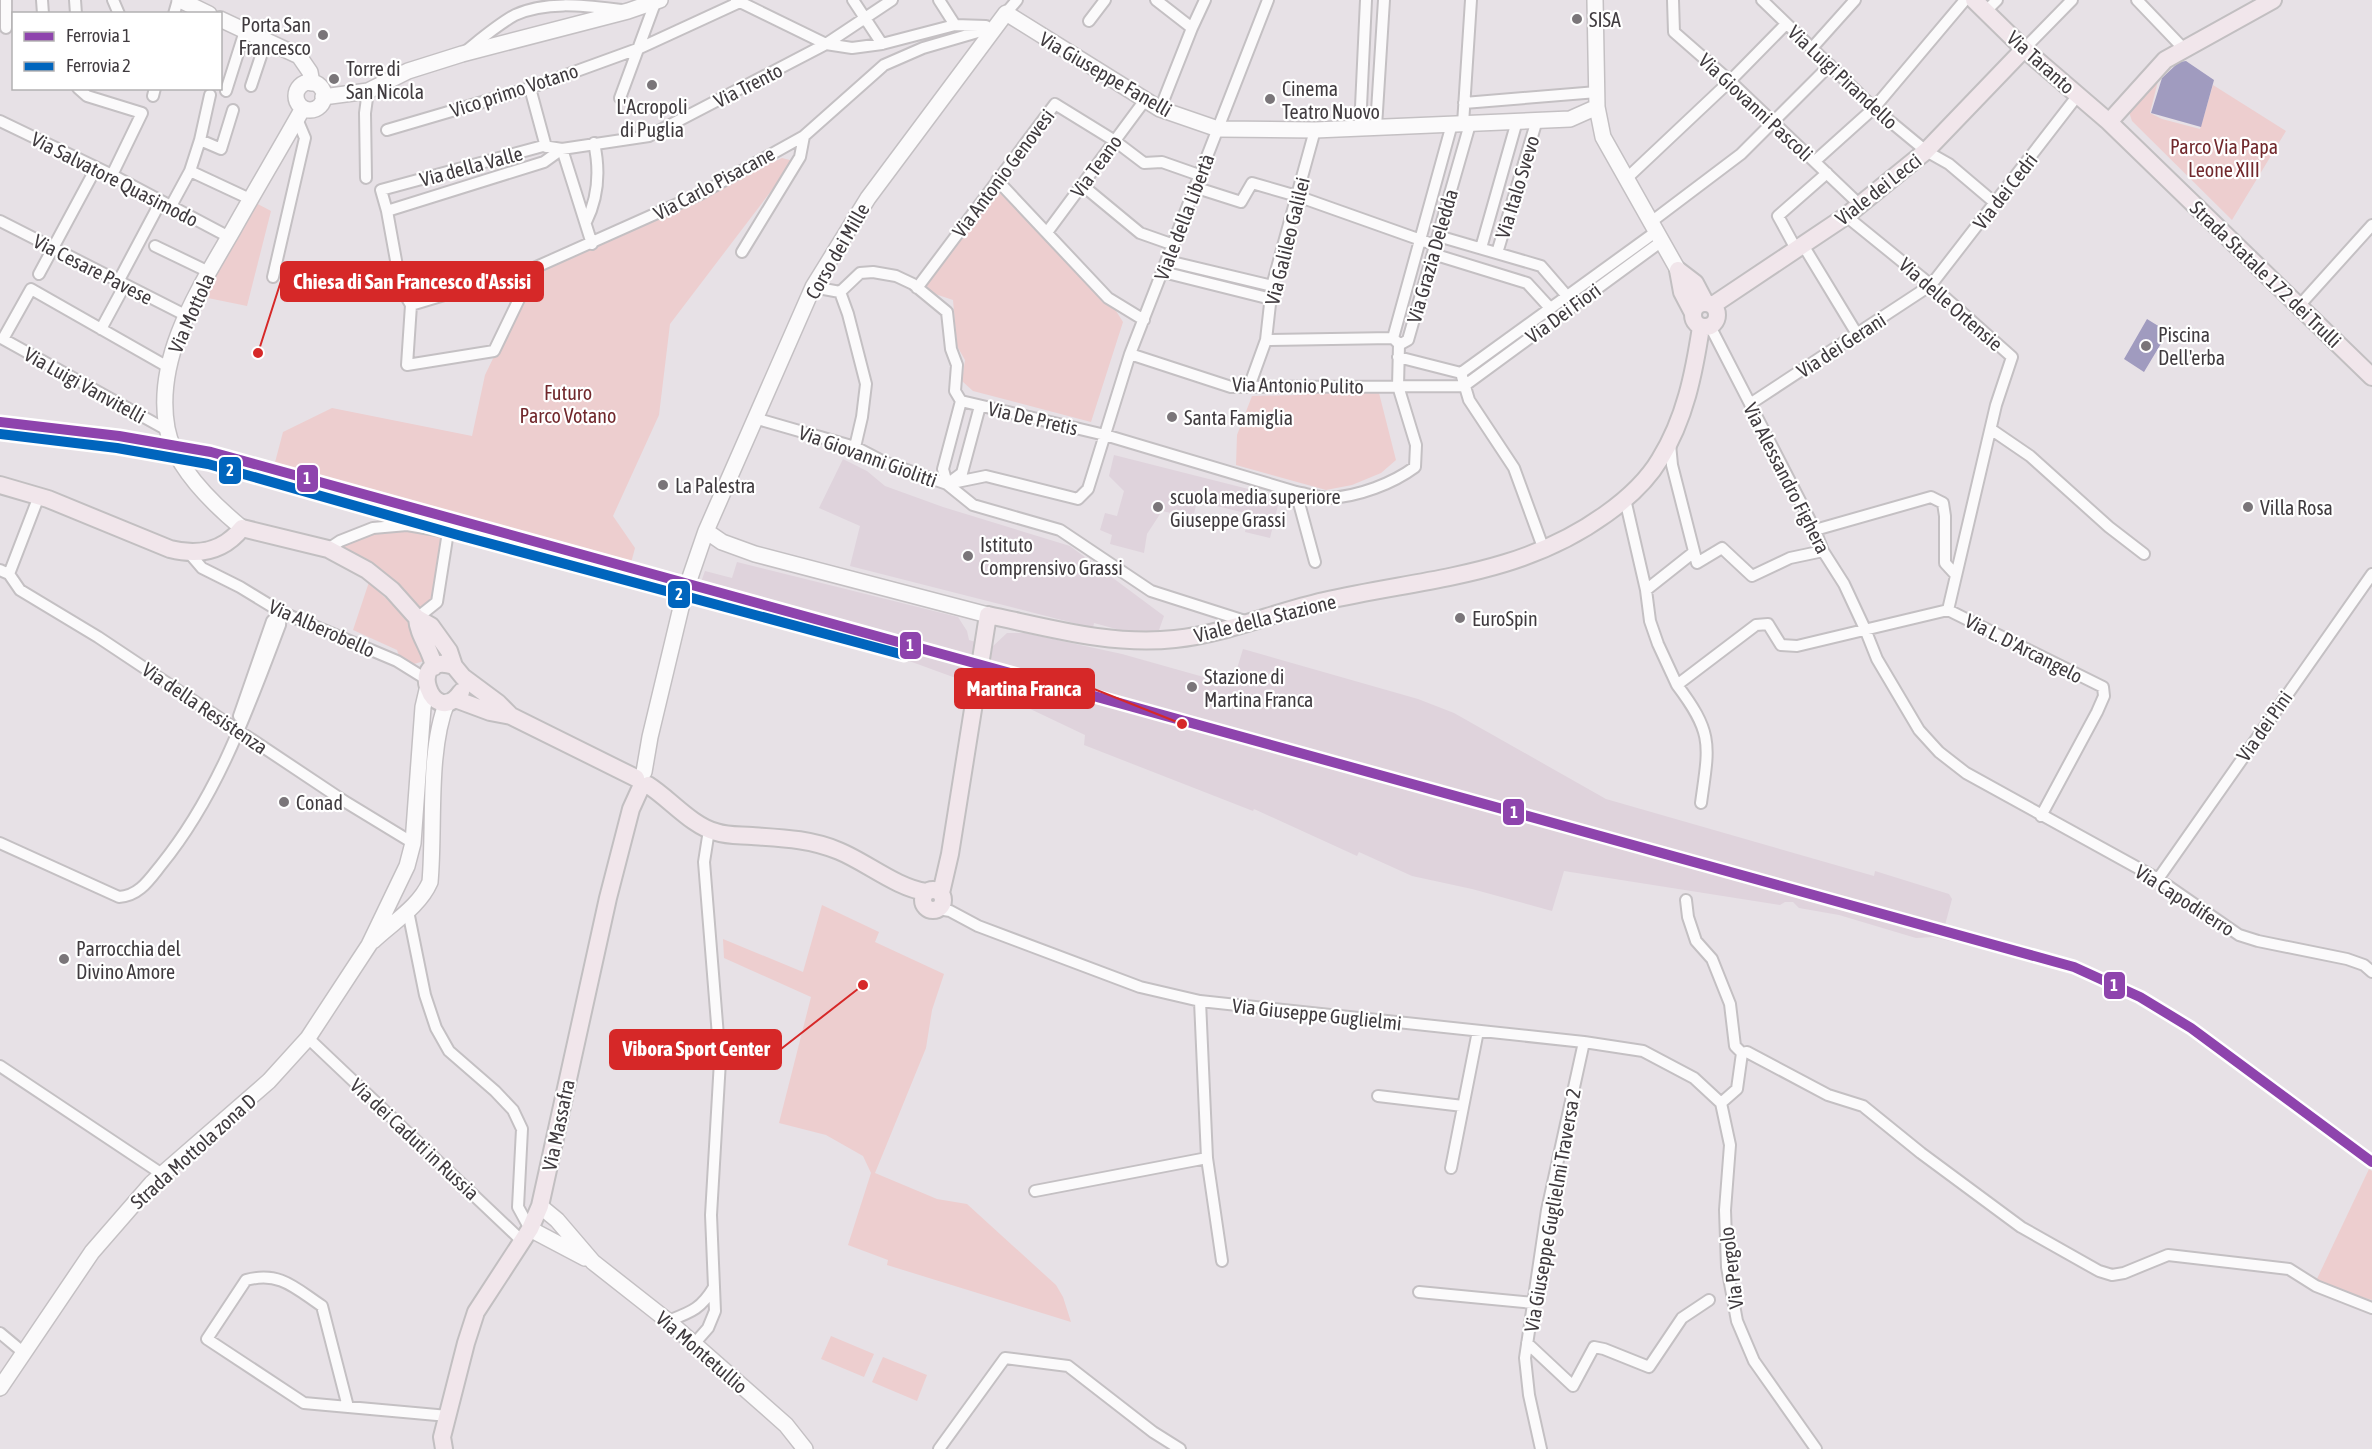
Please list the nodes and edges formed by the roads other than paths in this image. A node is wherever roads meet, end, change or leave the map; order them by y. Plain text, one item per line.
1 (6, 0) edge
2 (179, 0) edge
3 (854, 0) edge
4 (892, 0) edge
5 (939, 0) edge
6 (1017, 0) edge
7 (1105, 0) edge
8 (1156, 0) edge
9 (1205, 0) edge
10 (1268, 0) edge
11 (1366, 0) edge
12 (1384, 0) edge
13 (1471, 0) edge
14 (1595, 0) edge
15 (1673, 0) edge
16 (1761, 0) edge
17 (1855, 0) edge
18 (1965, 0) edge
19 (2072, 0) edge
20 (2138, 0) edge
21 (2273, 0) edge
22 (738, 1) edge
23 (657, 2) edge
24 (1986, 4) edge
25 (1005, 7) edge
26 (628, 11) junction
27 (205, 12) edge
28 (865, 18) junction
29 (222, 20) edge
30 (1089, 21) dead end
31 (1786, 24) junction
32 (955, 25) junction
33 (996, 27) junction
34 (7, 28) edge
35 (1192, 28) junction
36 (245, 31) junction
37 (266, 40) junction
38 (826, 44) junction
39 (882, 44) junction
40 (640, 48) junction
41 (1812, 48) junction
42 (2183, 48) junction
43 (2024, 49) junction
44 (462, 54) junction
45 (1830, 65) junction
46 (1730, 81) junction
47 (312, 83) junction
48 (251, 86) dead end
49 (530, 88) junction
50 (80, 90) edge
51 (226, 91) dead end
52 (368, 91) junction
53 (210, 95) dead end
54 (2078, 95) junction
55 (324, 97) junction
56 (620, 98) dead end
57 (1145, 100) junction
58 (1597, 100) junction
59 (1464, 104) junction
60 (1874, 108) junction
61 (1160, 109) junction
62 (233, 110) dead end
63 (300, 114) junction
64 (1570, 119) junction
65 (1538, 120) junction
66 (0, 121) edge
67 (1517, 121) junction
68 (2109, 122) junction
69 (1774, 123) junction
70 (1462, 124) junction
71 (1360, 128) junction
72 (1376, 128) junction
73 (1218, 129) junction
74 (387, 130) dead end
75 (1315, 130) junction
76 (804, 136) junction
77 (1603, 137) junction
78 (200, 140) junction
79 (1115, 141) junction
80 (594, 143) junction
81 (544, 147) junction
82 (562, 149) junction
83 (1926, 151) junction
84 (1815, 161) junction
85 (96, 168) junction
86 (190, 171) junction
87 (1827, 173) junction
88 (112, 175) junction
89 (1199, 176) junction
90 (366, 178) dead end
91 (1626, 179) junction
92 (997, 180) junction
93 (1082, 185) junction
94 (1194, 187) junction
95 (1297, 196) junction
96 (250, 199) junction
97 (161, 201) junction
98 (1995, 203) junction
99 (1860, 205) junction
100 (171, 206) junction
101 (387, 211) junction
102 (1846, 216) junction
103 (0, 221) edge
104 (586, 222) junction
105 (2372, 225) edge
106 (1048, 231) junction
107 (1657, 231) junction
108 (229, 237) junction
109 (1420, 240) junction
110 (592, 244) junction
111 (1174, 244) junction
112 (1435, 245) junction
113 (155, 246) dead end
114 (1799, 247) junction
115 (1481, 248) junction
116 (53, 249) junction
117 (742, 252) dead end
118 (1497, 253) junction
119 (1168, 261) junction
120 (534, 268) junction
121 (1678, 270) joint
122 (209, 272) junction
123 (1163, 272) junction
124 (39, 274) dead end
125 (273, 277) dead end
126 (1931, 285) junction
127 (119, 286) junction
128 (1272, 286) junction
129 (813, 287) junction
130 (917, 288) junction
131 (840, 292) junction
132 (1567, 296) junction
133 (1271, 299) junction
134 (411, 305) junction
135 (2299, 306) junction
136 (1550, 308) junction
137 (1705, 315) junction
138 (187, 316) junction
139 (1144, 320) junction
140 (101, 329) junction
141 (1857, 334) junction
142 (1266, 340) junction
143 (1396, 341) junction
144 (1130, 354) junction
145 (1398, 357) junction
146 (168, 367) junction
147 (1461, 373) junction
148 (2372, 377) edge
149 (1398, 386) junction
150 (1464, 386) junction
151 (1249, 387) junction
152 (961, 401) junction
153 (1750, 404) junction
154 (980, 406) junction
155 (754, 418) junction
156 (167, 430) junction
157 (1992, 430) junction
158 (1105, 435) junction
159 (1670, 442) junction
160 (855, 447) junction
161 (947, 484) junction
162 (0, 485) edge
163 (1296, 492) junction
164 (39, 496) junction
165 (1625, 499) junction
166 (242, 528) junction
167 (1815, 530) junction
168 (706, 531) junction
169 (448, 532) junction
170 (328, 549) junction
171 (1544, 550) junction
172 (1823, 551) junction
173 (1694, 552) junction
174 (190, 554) junction
175 (2144, 554) dead end
176 (1315, 562) dead end
177 (4, 572) edge
178 (2372, 574) edge
179 (1956, 575) junction
180 (1646, 590) junction
181 (684, 595) junction
182 (1948, 610) junction
183 (281, 612) junction
184 (988, 615) junction
185 (417, 618) junction
186 (1249, 622) junction
187 (1865, 629) junction
188 (458, 672) junction
189 (429, 679) junction
190 (1677, 685) junction
191 (451, 700) junction
192 (511, 716) junction
193 (239, 731) junction
194 (642, 780) junction
195 (1701, 803) dead end
196 (2041, 816) junction
197 (709, 830) junction
198 (0, 843) edge
199 (413, 843) junction
200 (2158, 879) junction
201 (397, 887) junction
202 (936, 899) junction
203 (1686, 900) dead end
204 (413, 905) junction
205 (369, 945) junction
206 (2372, 972) edge
207 (1200, 1001) junction
208 (1478, 1031) junction
209 (308, 1038) junction
210 (1584, 1042) junction
211 (1742, 1053) junction
212 (0, 1066) edge
213 (1378, 1096) dead end
214 (1721, 1103) junction
215 (1463, 1106) junction
216 (1207, 1158) junction
217 (1451, 1168) dead end
218 (162, 1174) junction
219 (1035, 1191) dead end
220 (540, 1206) junction
221 (526, 1235) junction
222 (1222, 1261) dead end
223 (593, 1262) junction
224 (714, 1287) junction
225 (1419, 1292) dead end
226 (1709, 1300) dead end
227 (1533, 1303) junction
228 (2372, 1308) edge
229 (668, 1321) junction
230 (0, 1333) edge
231 (694, 1344) junction
232 (1527, 1344) junction
233 (24, 1353) junction
234 (0, 1388) edge
235 (348, 1407) junction
236 (448, 1416) junction
237 (444, 1449) edge
238 (806, 1449) edge
239 (939, 1449) edge
240 (1180, 1449) edge
241 (1541, 1449) edge
242 (1816, 1449) edge

1 - 34 street
2 - 27 street
3 - 28 street
4 - 28 street, Via Trento
5 - 32 street
6 - 25 street, Corso dei Mille
7 - 30 street
8 - 35 street
9 - 35 street
10 - 73 street, Viale della Libertà
11 - 71 street
12 - 72 street
13 - 59 street
14 - 58 street
15 - 46 street, Via Giovanni Pascoli
16 - 31 street, Via Luigi Pirandello
17 - 41 street
18 - 60 street
19 - 43 street
20 - 42 street
21 - 42 main road
22 - 38 street
22 - 40 street, Vico primo Votano
23 - 26 street
23 - 40 street
24 - 43 main road, Via Taranto
25 - 33 street, Corso dei Mille
25 - 57 street, Via Giuseppe Fanelli
26 - 44 street
26 - 44 street
28 - 38 street, Via Trento
28 - 39 street
29 - 36 street
31 - 41 street, Via Luigi Pirandello
31 - 46 street
32 - 33 street
32 - 39 street
33 - 76 street, Via Carlo Pisacane
33 - 129 street, Corso dei Mille
35 - 61 street
36 - 37 street
36 - 51 street
37 - 47 street
37 - 48 street
38 - 39 street
38 - 80 street, Via Trento
40 - 49 street, Vico primo Votano
40 - 56 street
41 - 45 street, Via Luigi Pirandello
42 - 68 main road
43 - 54 main road, Via Taranto
43 - 83 main road, Viale dei Lecci
44 - 52 street
45 - 60 street, Via Luigi Pirandello
45 - 69 street
46 - 69 street, Via Giovanni Pascoli
46 - 91 street
47 - 55 street
47 - 63 street
49 - 74 street, Vico primo Votano
49 - 81 street
50 - 88 street
52 - 55 street
52 - 90 street
53 - 78 street
54 - 68 main road, Via Taranto
54 - 98 street, Via dei Cedri
55 - 63 street
57 - 61 street, Via Giuseppe Fanelli
57 - 79 street, Via Teano
58 - 59 street
58 - 64 street
58 - 77 street
59 - 70 street
60 - 83 street, Via Luigi Pirandello
60 - 84 street
61 - 73 street, Via Giuseppe Fanelli
62 - 78 street
63 - 96 street, Via Mottola
63 - 125 street
64 - 65 street, Via Giuseppe Fanelli
64 - 77 street
65 - 67 street, Via Giuseppe Fanelli
65 - 118 street, Via Italo Svevo
66 - 85 street, Via Salvatore Quasimodo
67 - 70 street, Via Giuseppe Fanelli
67 - 115 street, Via Italo Svevo
68 - 135 main road, Strada Statale 172 dei Trulli
69 - 84 street, Via Giovanni Pascoli
69 - 107 street
70 - 72 street, Via Giuseppe Fanelli
70 - 109 street, Via Grazia Deledda
70 - 112 street, Via Grazia Deledda
71 - 72 street, Via Giuseppe Fanelli
71 - 75 street, Via Giuseppe Fanelli
73 - 75 street, Via Giuseppe Fanelli
73 - 89 street, Viale della Libertà
75 - 95 street, Via Galileo Galilei
76 - 110 street, Via Carlo Pisacane
76 - 117 street
77 - 91 street
78 - 86 street
79 - 89 street, Via Antonio Genovesi
79 - 92 street, Via Antonio Genovesi
79 - 93 street, Via Teano
80 - 82 street, Via della Valle
80 - 104 street
81 - 82 street, Via della Valle
81 - 101 street, Via della Valle
82 - 101 street, Via della Valle
82 - 104 street
83 - 98 street
83 - 99 main road, Viale dei Lecci
84 - 87 street, Via Giovanni Pascoli
85 - 88 street, Via Salvatore Quasimodo
85 - 116 street
86 - 96 street
86 - 100 street
87 - 99 street, Via Giovanni Pascoli
87 - 114 street
88 - 97 street, Via Salvatore Quasimodo
89 - 94 street, Viale della Libertà
91 - 107 street
92 - 106 street
92 - 130 street, Via Antonio Genovesi
93 - 106 street, Via Teano
93 - 111 street
94 - 95 street
94 - 111 street, Viale della Libertà
95 - 109 street
95 - 128 street, Via Galileo Galilei
96 - 108 street, Via Mottola
97 - 100 street, Via Salvatore Quasimodo
97 - 127 street
98 - 126 street, Via dei Cedri
99 - 102 main road, Viale dei Lecci
100 - 108 street, Via Salvatore Quasimodo
101 - 134 street
102 - 114 main road, Viale dei Lecci
102 - 126 street, Via delle Ortensie
103 - 116 street, Via Cesare Pavese
104 - 110 street
105 - 135 street
106 - 139 street
107 - 121 street
107 - 132 street, Via Dei Fiori
107 - 150 street, Via Dei Fiori
108 - 122 street, Via Mottola
109 - 112 street
109 - 143 street, Via Grazia Deledda
110 - 120 street, Via Carlo Pisacane
111 - 119 street, Viale della Libertà
112 - 115 street
112 - 136 street
112 - 143 street, Via Grazia Deledda
113 - 122 street
114 - 137 main road, Viale dei Lecci
114 - 141 street
115 - 118 street
116 - 124 street
116 - 127 street, Via Cesare Pavese
118 - 132 street
119 - 123 street, Viale della Libertà
119 - 128 street
120 - 134 street, Via Carlo Pisacane
120 - 134 street
121 - 137 main road
122 - 138 street, Via Mottola
123 - 133 street
123 - 139 street, Viale della Libertà
126 - 141 street, Via dei Gerani
126 - 157 street, Via delle Ortensie
127 - 138 street, Via Cesare Pavese
127 - 140 street
128 - 133 street, Via Galileo Galilei
129 - 131 street
129 - 155 street, Corso dei Mille
130 - 131 street
130 - 152 street
131 - 160 street
132 - 136 street, Via Dei Fiori
133 - 142 street, Via Galileo Galilei
135 - 148 main road, Strada Statale 172 dei Trulli
136 - 147 street, Via Dei Fiori
137 - 153 street, Via Alessandro Fighera
137 - 159 main road, Viale della Stazione
138 - 146 street, Via Mottola
139 - 144 street, Viale della Libertà
140 - 146 street
140 - 156 street, Via Luigi Vanvitelli
141 - 153 street, Via dei Gerani
142 - 143 street
142 - 151 street, Via Galileo Galilei
143 - 145 street, Via Grazia Deledda
144 - 151 street, Via Antonio Pulito
144 - 158 street, Viale della Libertà
145 - 147 street
145 - 149 street, Via Grazia Deledda
146 - 156 street, Via Mottola
147 - 150 street
149 - 150 street
149 - 151 street, Via Antonio Pulito
149 - 163 street, Via Grazia Deledda
150 - 171 street
152 - 154 street, Via De Pretis
152 - 161 street
153 - 167 street, Via Alessandro Fighera
154 - 158 street, Via De Pretis
154 - 161 street
155 - 160 street, Via Giovanni Giolitti
155 - 168 street, Corso dei Mille
156 - 166 street, Via Mottola
157 - 175 street
157 - 179 street, Via L. D'Arcangelo
158 - 161 street, Via Giovanni Giolitti
158 - 163 street, Via De Pretis
159 - 165 main road, Viale della Stazione
159 - 173 street
160 - 161 street, Via Giovanni Giolitti
161 - 186 street, Via Giovanni Giolitti
162 - 164 main road, Via Alberobello
163 - 176 street
164 - 174 main road, Via Alberobello
164 - 177 street
165 - 171 main road, Viale della Stazione
165 - 180 street
166 - 170 main road, Via Mottola
166 - 174 main road
167 - 172 street, Via Alessandro Fighera
167 - 179 street
168 - 181 street, Via Massafra
168 - 184 street, Viale della Stazione
169 - 170 street
169 - 181 street
169 - 185 street
170 - 185 main road, Via Mottola
171 - 186 main road, Viale della Stazione
172 - 173 street
172 - 187 street, Via Alessandro Fighera
173 - 180 street
174 - 183 street, Via Alberobello
177 - 193 street, Via della Resistenza
178 - 200 street, Via dei Pini
179 - 182 street, Via L. D'Arcangelo
180 - 190 street
181 - 194 street, Via Massafra
182 - 187 street
182 - 196 street, Via L. D'Arcangelo
183 - 189 street, Via Alberobello
183 - 193 street
184 - 186 main road, Viale della Stazione
184 - 202 main road
185 - 188 main road
185 - 189 main road
187 - 190 street
187 - 196 street, Via Alessandro Fighera
188 - 189 main road
188 - 191 main road
188 - 192 main road
189 - 191 main road
189 - 199 street, Strada Mottola zona D
190 - 195 street
191 - 192 main road
191 - 204 street, Strada Mottola zona D
192 - 194 main road
193 - 198 street
193 - 199 street, Via della Resistenza
194 - 197 main road
194 - 220 main road, Via Massafra
196 - 200 street, Via Capodiferro
197 - 202 main road
197 - 224 street
199 - 201 street, Strada Mottola zona D
200 - 206 street, Via Capodiferro
201 - 204 street
201 - 205 street, Strada Mottola zona D
202 - 207 street, Via Giuseppe Guglielmi
203 - 211 street
204 - 205 street, Strada Mottola zona D
204 - 221 street
205 - 209 street, Strada Mottola zona D
207 - 208 street, Via Giuseppe Guglielmi
207 - 216 street
208 - 210 street, Via Giuseppe Guglielmi
208 - 215 street
209 - 218 street, Strada Mottola zona D
209 - 221 street, Via dei Caduti in Russia
210 - 214 street, Via Giuseppe Guglielmi
210 - 227 street, Via Giuseppe Guglielmi Traversa 2
211 - 214 street
211 - 228 street
212 - 218 street
213 - 215 street
214 - 242 street, Via Pergolo
215 - 217 street
216 - 219 street
216 - 222 street
218 - 233 street, Strada Mottola zona D
220 - 221 main road, Via Massafra
220 - 223 street, Via Montetullio
221 - 223 street, Via Montetullio
221 - 236 main road, Via Massafra
223 - 229 street, Via Montetullio
224 - 229 street
224 - 231 street
225 - 227 street
226 - 232 street
227 - 232 street, Via Giuseppe Guglielmi Traversa 2
229 - 231 street, Via Montetullio
230 - 233 street
231 - 238 street, Via Montetullio
232 - 241 street, Via Giuseppe Guglielmi Traversa 2
233 - 234 street, Strada Mottola zona D
235 - 235 street
235 - 236 street
236 - 237 main road, Via Massafra
239 - 240 street

